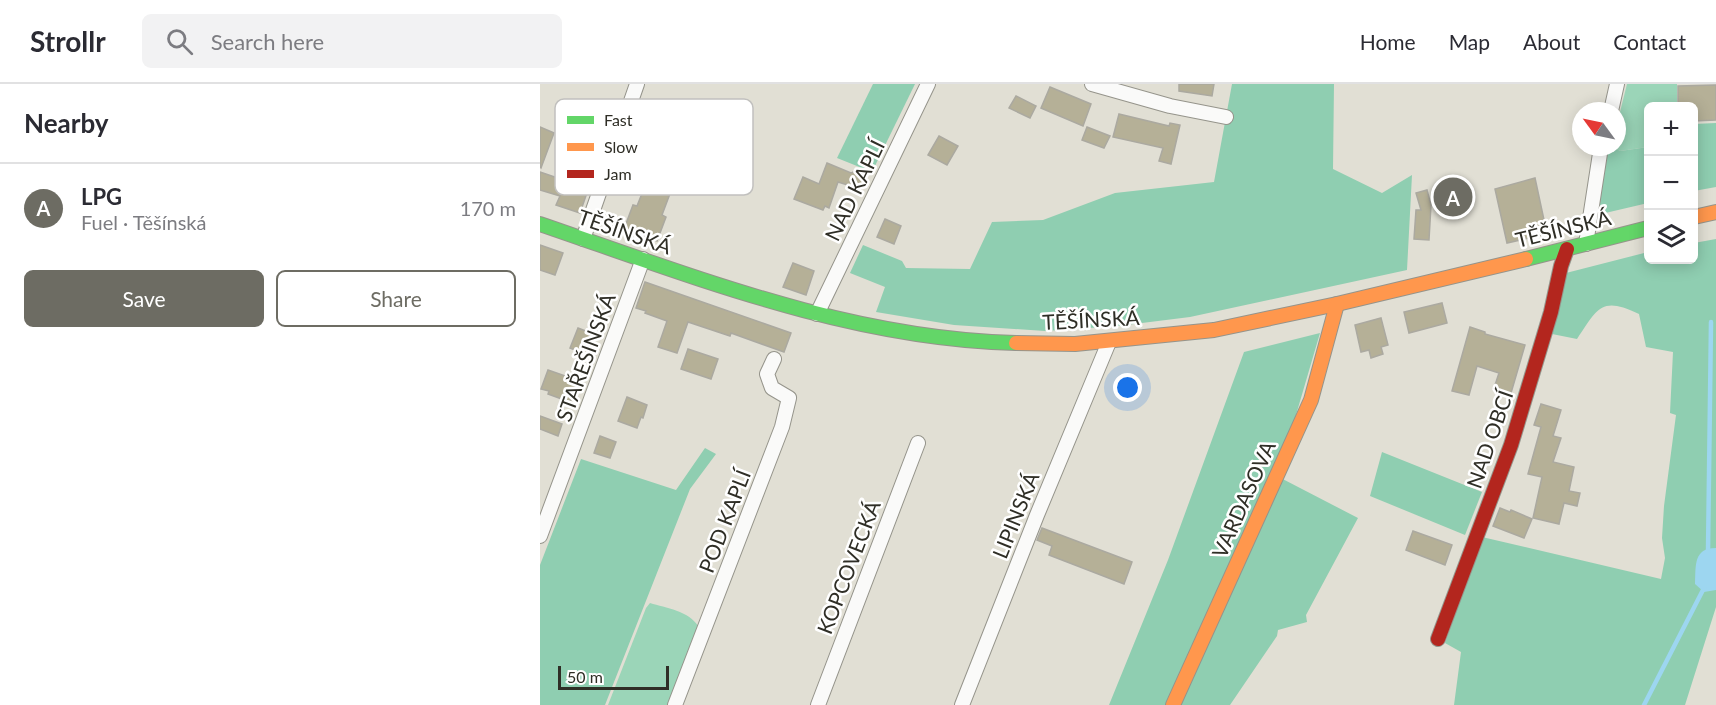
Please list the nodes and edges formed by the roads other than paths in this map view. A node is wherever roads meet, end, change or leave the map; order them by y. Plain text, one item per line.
1 (637, 84) edge
2 (928, 84) edge
3 (1092, 84) edge
4 (1617, 84) edge
5 (632, 99) edge
6 (1613, 102) edge
7 (1226, 117) dead end
8 (1600, 156) edge
9 (598, 195) edge
10 (1716, 212) edge
11 (1698, 216) edge
12 (540, 224) edge
13 (1644, 229) edge
14 (583, 239) junction
15 (1586, 244) junction
16 (1567, 249) junction
17 (643, 259) junction
18 (1337, 304) junction
19 (817, 314) junction
20 (1109, 342) junction
21 (774, 359) dead end
22 (918, 443) dead end
23 (540, 536) edge
24 (1438, 639) dead end
25 (675, 705) edge
26 (818, 705) edge
27 (962, 705) edge
28 (1173, 705) edge

1 - 5 street
2 - 19 street, NAD KAPLÍ
3 - 7 street
4 - 6 street
8 - 15 street
9 - 14 street
10 - 11 main road
12 - 14 main road, TĚŠÍNSKÁ
13 - 15 main road, TĚŠÍNSKÁ
14 - 17 main road, TĚŠÍNSKÁ
15 - 16 main road, TĚŠÍNSKÁ
16 - 18 main road, TĚŠÍNSKÁ
16 - 24 main road, NAD OBCÍ
17 - 19 main road, TĚŠÍNSKÁ
17 - 23 street, STAŘEŠINSKÁ
18 - 20 main road, TĚŠÍNSKÁ
18 - 28 main road, VARDASOVA
19 - 20 main road, TĚŠÍNSKÁ
20 - 27 street, LIPINSKÁ
21 - 25 street, POD KAPLÍ
22 - 26 street, KOPCOVECKÁ

